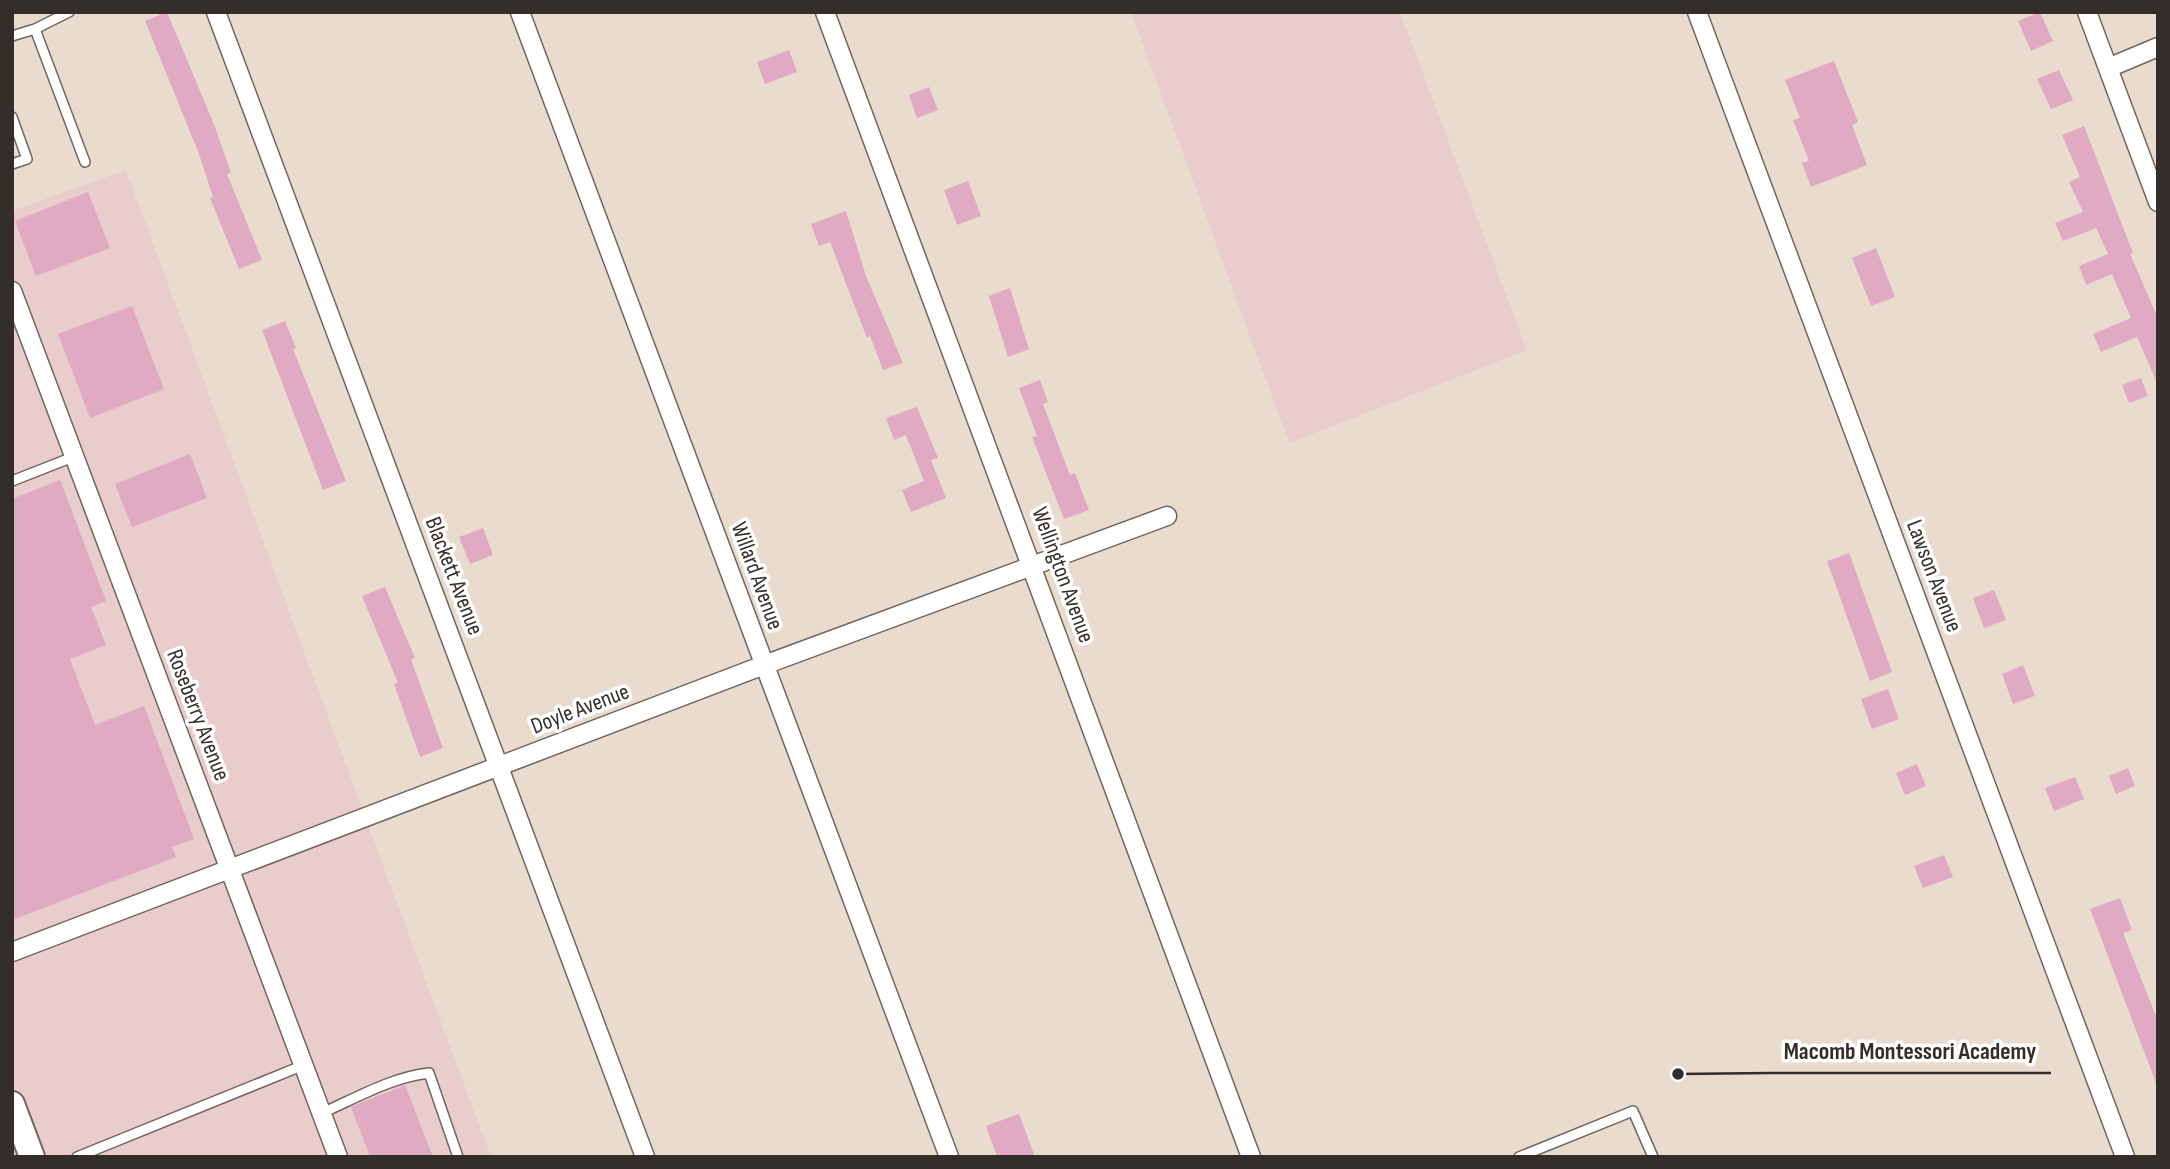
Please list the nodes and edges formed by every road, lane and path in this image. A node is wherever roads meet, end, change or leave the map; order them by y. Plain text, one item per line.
1 (69, 12) edge
2 (216, 12) edge
3 (520, 12) edge
4 (825, 12) edge
5 (1697, 12) edge
6 (2087, 12) edge
7 (35, 29) junction
8 (12, 36) edge
9 (2158, 47) edge
10 (2108, 68) junction
11 (12, 117) edge
12 (85, 162) dead end
13 (12, 164) edge
14 (2158, 202) edge
15 (12, 291) edge
16 (73, 457) junction
17 (12, 481) edge
18 (1167, 516) dead end
19 (1034, 566) junction
20 (764, 665) junction
21 (499, 767) junction
22 (230, 869) junction
23 (12, 952) edge
24 (304, 1065) junction
25 (12, 1104) edge
26 (322, 1113) junction
27 (32, 1157) edge
28 (78, 1157) edge
29 (338, 1157) edge
30 (458, 1157) edge
31 (645, 1157) edge
32 (948, 1157) edge
33 (1251, 1157) edge
34 (1519, 1157) edge
35 (1653, 1157) edge
36 (2126, 1157) edge

1 - 7 lane
2 - 21 street, Blackett Avenue
3 - 20 street, Willard Avenue
4 - 19 street, Wellington Avenue
5 - 36 street, Lawson Avenue
6 - 10 street
7 - 8 lane
7 - 12 lane
9 - 10 street
10 - 14 street
11 - 13 lane
15 - 16 street, Roseberry Avenue
16 - 17 lane
16 - 22 street, Roseberry Avenue
18 - 19 street, Doyle Avenue
19 - 20 street, Doyle Avenue
19 - 33 street, Wellington Avenue
20 - 21 street, Doyle Avenue
20 - 32 street, Willard Avenue
21 - 22 street, Doyle Avenue
21 - 31 street, Blackett Avenue
22 - 23 street, Doyle Avenue
22 - 24 street, Roseberry Avenue
24 - 26 street, Roseberry Avenue
24 - 28 lane
25 - 27 main road
26 - 29 street, Roseberry Avenue
26 - 30 lane
34 - 35 lane

